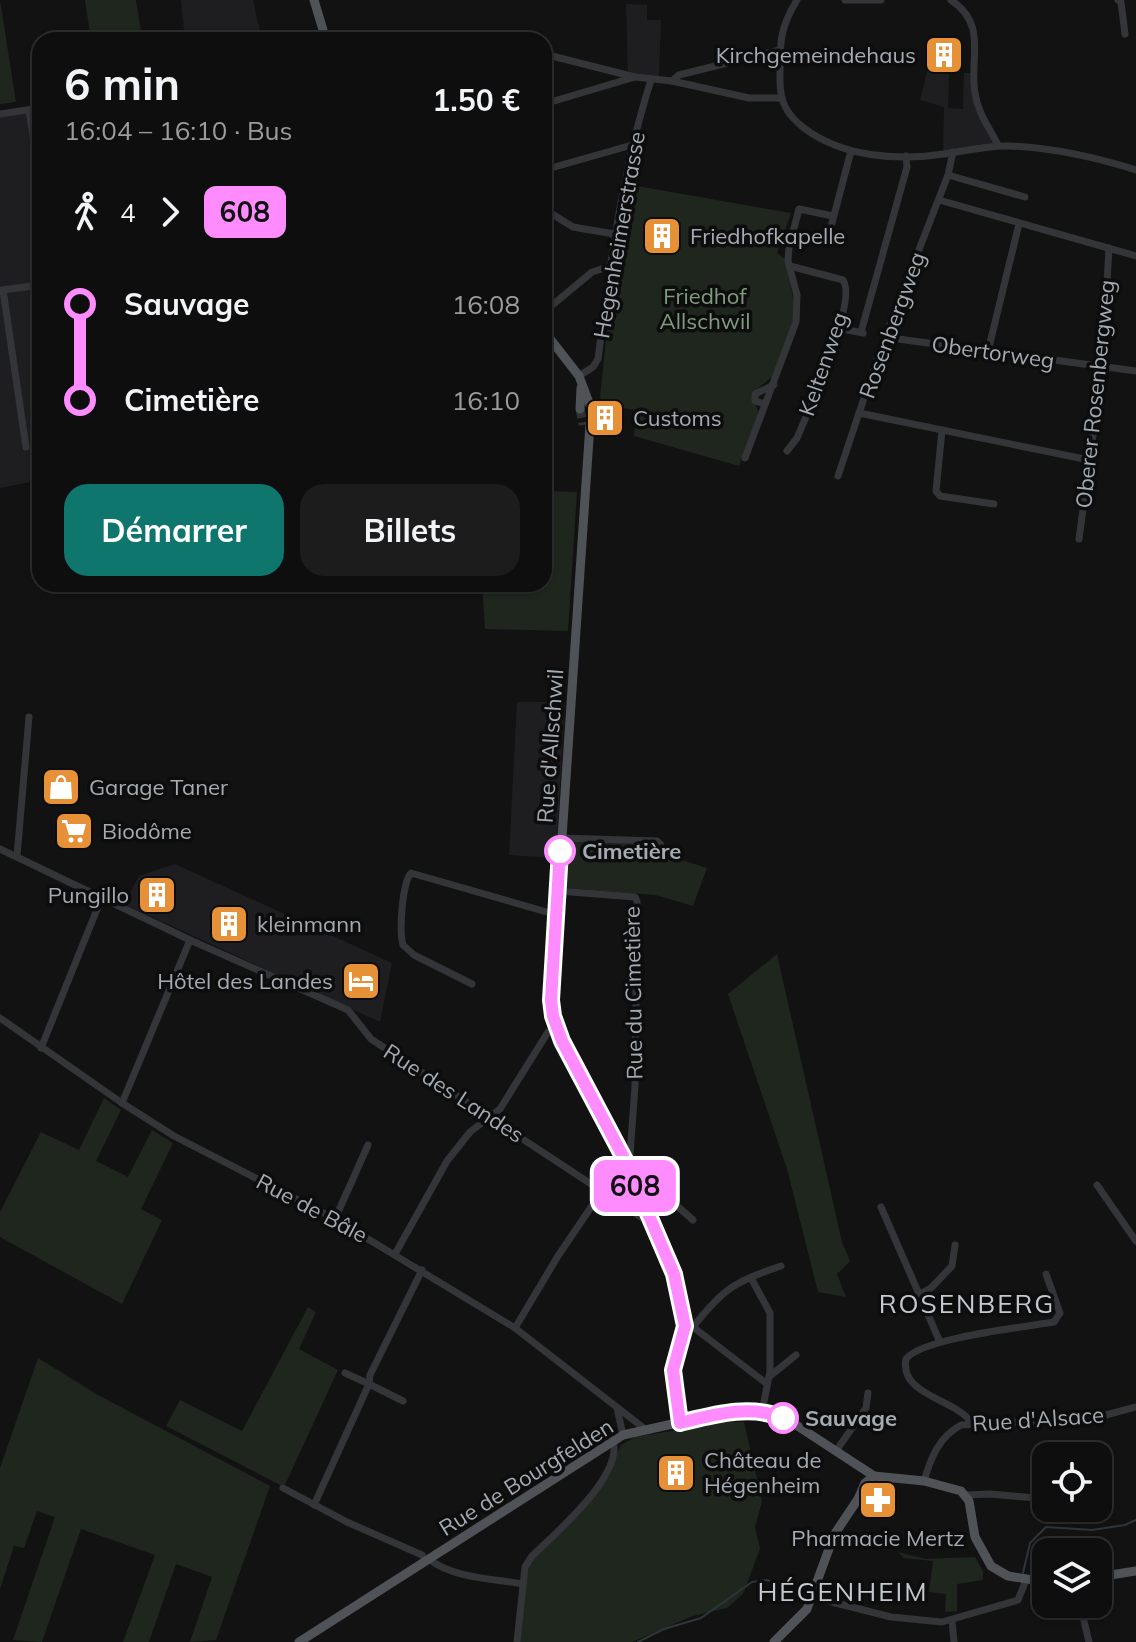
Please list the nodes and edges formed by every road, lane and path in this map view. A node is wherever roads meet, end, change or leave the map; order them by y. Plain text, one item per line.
1 (314, 0) edge
2 (797, 0) edge
3 (845, 0) edge
4 (881, 0) edge
5 (951, 0) edge
6 (1118, 0) edge
7 (324, 32) edge
8 (1125, 34) dead end
9 (780, 50) junction
10 (552, 56) edge
11 (635, 77) junction
12 (651, 80) junction
13 (672, 81) junction
14 (780, 98) junction
15 (552, 102) edge
16 (32, 109) edge
17 (29, 110) junction
18 (0, 114) edge
19 (32, 130) edge
20 (632, 145) junction
21 (998, 145) junction
22 (851, 151) junction
23 (953, 152) junction
24 (906, 156) junction
25 (552, 168) edge
26 (1136, 170) edge
27 (948, 175) junction
28 (1025, 197) dead end
29 (939, 200) junction
30 (552, 214) edge
31 (833, 216) junction
32 (1019, 224) junction
33 (614, 234) junction
34 (827, 242) dead end
35 (1109, 248) junction
36 (1136, 256) edge
37 (790, 266) junction
38 (608, 267) junction
39 (32, 286) edge
40 (2, 290) edge
41 (552, 305) edge
42 (843, 329) dead end
43 (898, 339) dead end
44 (552, 341) edge
45 (988, 351) junction
46 (1102, 368) junction
47 (1136, 371) edge
48 (579, 376) junction
49 (774, 385) junction
50 (765, 404) junction
51 (586, 408) tunnel mouth
52 (859, 413) junction
53 (587, 428) tunnel mouth
54 (942, 430) junction
55 (26, 447) dead end
56 (787, 451) dead end
57 (745, 458) dead end
58 (1089, 460) junction
59 (838, 476) dead end
60 (994, 504) dead end
61 (1079, 539) dead end
62 (29, 717) dead end
63 (561, 838) junction
64 (0, 849) edge
65 (661, 853) dead end
66 (17, 856) junction
67 (558, 891) junction
68 (102, 897) junction
69 (557, 915) junction
70 (190, 940) junction
71 (472, 984) dead end
72 (0, 1018) edge
73 (556, 1028) junction
74 (41, 1048) junction
75 (122, 1103) junction
76 (492, 1116) junction
77 (368, 1145) dead end
78 (626, 1162) junction
79 (631, 1175) junction
80 (1097, 1185) dead end
81 (602, 1191) junction
82 (881, 1207) dead end
83 (335, 1219) junction
84 (649, 1219) junction
85 (693, 1220) dead end
86 (1136, 1241) edge
87 (955, 1245) dead end
88 (395, 1254) junction
89 (781, 1266) dead end
90 (422, 1270) junction
91 (1046, 1274) dead end
92 (751, 1278) junction
93 (920, 1294) junction
94 (689, 1326) junction
95 (515, 1328) junction
96 (940, 1342) junction
97 (796, 1355) dead end
98 (345, 1373) dead end
99 (768, 1380) junction
100 (369, 1384) junction
101 (868, 1393) dead end
102 (403, 1401) dead end
103 (1136, 1407) edge
104 (617, 1408) junction
105 (762, 1412) junction
106 (971, 1422) junction
107 (680, 1423) junction
108 (645, 1429) junction
109 (618, 1437) junction
110 (836, 1451) junction
111 (874, 1476) junction
112 (924, 1481) junction
113 (283, 1488) dead end
114 (966, 1495) junction
115 (1032, 1498) edge
116 (314, 1505) junction
117 (427, 1560) junction
118 (1136, 1571) edge
119 (1112, 1575) edge
120 (1026, 1580) junction
121 (1032, 1581) edge
122 (523, 1584) junction
123 (812, 1597) junction
124 (1083, 1618) edge
125 (952, 1621) junction
126 (299, 1642) edge
127 (517, 1642) edge
128 (774, 1642) edge
129 (954, 1642) edge
130 (1089, 1642) edge

1 - 7 main road
2 - 9 street
3 - 4 street
5 - 21 street
6 - 8 street
9 - 13 street
9 - 14 street
10 - 11 street
11 - 12 street
11 - 15 street
12 - 13 street
12 - 20 street, Hegenheimerstrasse
13 - 14 street
14 - 22 street
16 - 17 street
17 - 18 street
17 - 19 street
20 - 25 street
20 - 33 street, Hegenheimerstrasse
21 - 23 street
21 - 26 street
22 - 24 street
22 - 31 street
23 - 24 street
23 - 27 street, Rosenbergweg
24 - 42 street
27 - 28 street
27 - 29 street, Rosenbergweg
29 - 32 street
29 - 52 street, Rosenbergweg
30 - 33 street
31 - 34 street
31 - 37 street
32 - 35 street
32 - 45 street
33 - 38 street, Hegenheimerstrasse
35 - 36 street
35 - 46 street, Oberer Rosenbergweg
37 - 49 street
37 - 56 street, Keltenweg
38 - 41 street
38 - 48 street, Hegenheimerstrasse
39 - 40 street
40 - 55 street
43 - 45 street, Obertorweg
44 - 48 main road
45 - 46 street, Obertorweg
46 - 47 street, Obertorweg
46 - 58 street, Oberer Rosenbergweg
48 - 51 main road
49 - 50 street
49 - 50 street
50 - 57 street
52 - 54 street, Rosenbergweg
52 - 59 street
53 - 63 main road, Rue d'Allschwil
54 - 58 street, Rosenbergweg
54 - 60 street
58 - 61 street, Oberer Rosenbergweg
62 - 66 street
63 - 65 street
63 - 67 main road, Rue d'Allschwil
64 - 66 street, Rue des Landes
66 - 68 street, Rue des Landes
67 - 69 main road, Rue d'Allschwil
67 - 78 street, Rue du Cimetière
68 - 70 street, Rue des Landes
68 - 74 street
69 - 71 street
69 - 73 main road, Rue d'Allschwil
70 - 75 street
70 - 76 street, Rue des Landes
72 - 74 street, Rue de Bâle
73 - 76 street
73 - 78 main road, Rue d'Allschwil
74 - 75 street, Rue de Bâle
75 - 83 street, Rue de Bâle
76 - 81 street, Rue des Landes
76 - 88 street
77 - 83 street
78 - 79 main road, Rue d'Allschwil
79 - 84 main road, Rue d'Allschwil
79 - 85 street
80 - 86 street
81 - 84 street, Rue des Landes
81 - 95 street
82 - 93 street
83 - 88 street, Rue de Bâle
84 - 94 main road, Rue d'Allschwil
87 - 93 street
88 - 90 street, Rue de Bâle
89 - 92 street
90 - 95 street, Rue de Bâle
90 - 100 street
91 - 96 street
92 - 94 street
92 - 99 street
93 - 96 street
94 - 99 street
94 - 107 main road, Rue d'Allschwil
95 - 104 street, Rue de Bâle
96 - 106 street
97 - 99 street
98 - 100 street
99 - 105 street
100 - 102 street
100 - 116 street
101 - 110 street
103 - 106 street, Rue d'Alsace
104 - 108 street, Rue de Bâle
104 - 109 street
105 - 107 main road, Rue de Bourgfelden
105 - 110 main road, Rue de Bourgfelden
106 - 112 street, Rue d'Alsace
107 - 108 main road, Rue de Bourgfelden
108 - 109 main road, Rue de Bourgfelden
109 - 117 main road, Rue de Bourgfelden
109 - 122 street
110 - 111 main road, Rue de Bourgfelden
111 - 112 main road
111 - 123 main road
112 - 114 main road
113 - 116 street
114 - 115 street
114 - 120 main road
116 - 117 street
117 - 122 street
117 - 126 main road, Rue de Bourgfelden
118 - 119 main road
120 - 121 main road
120 - 125 street
122 - 127 street
123 - 125 street
123 - 128 main road
124 - 130 street
125 - 129 street

